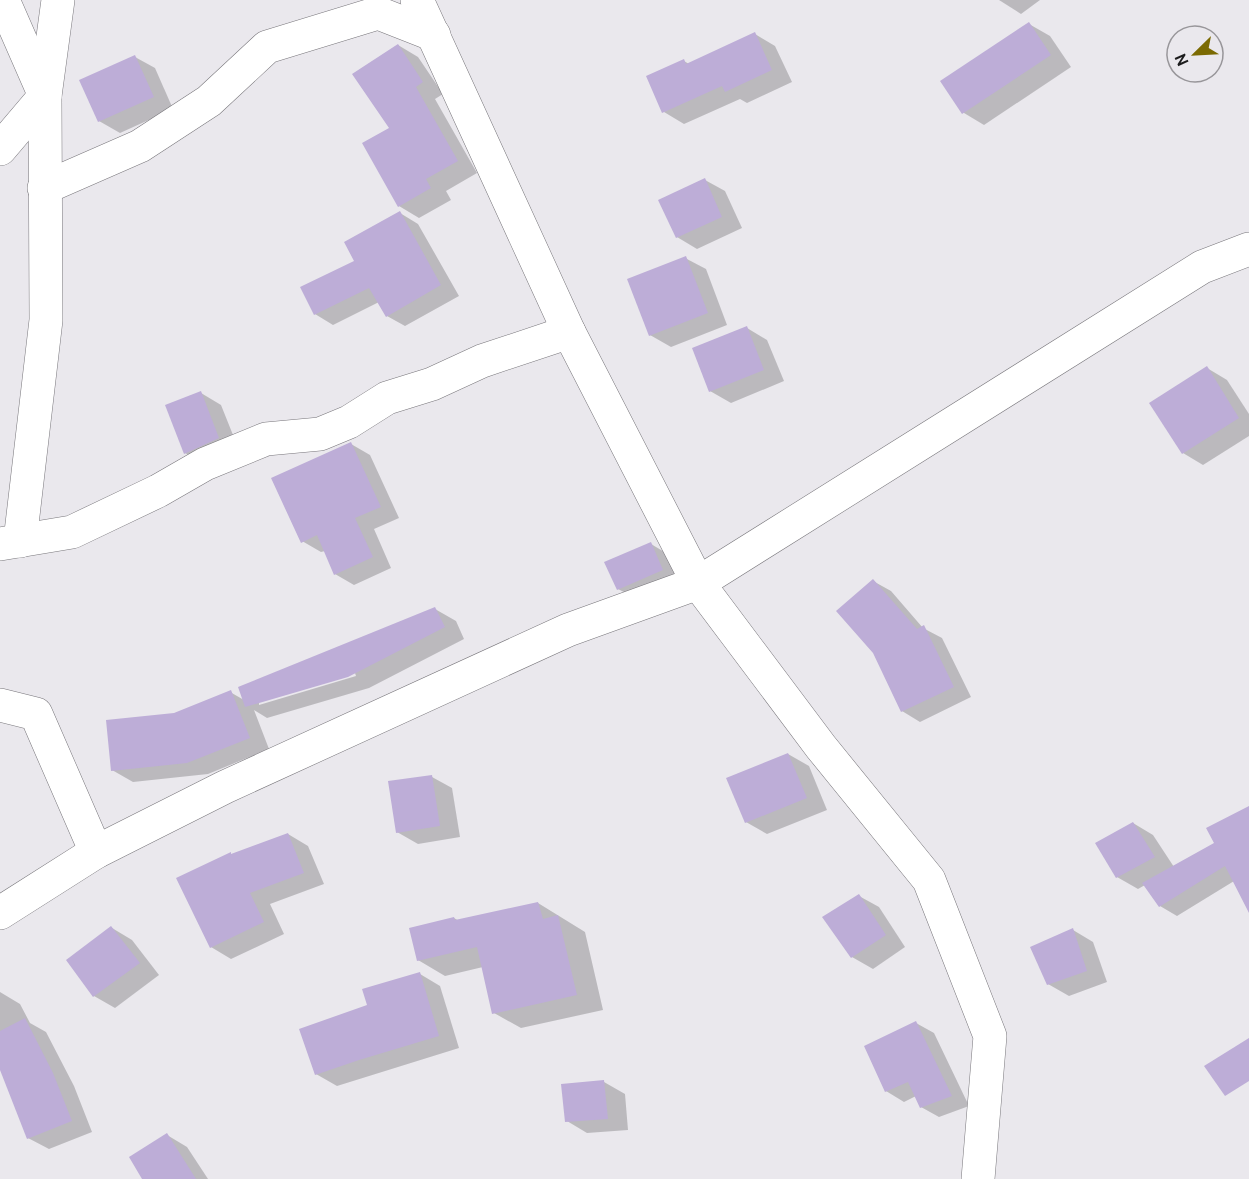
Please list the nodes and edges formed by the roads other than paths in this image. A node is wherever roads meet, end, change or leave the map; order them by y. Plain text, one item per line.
1 (3, 0) edge
2 (58, 0) edge
3 (417, 0) edge
4 (434, 35) junction
5 (45, 96) junction
6 (0, 149) edge
7 (44, 188) junction
8 (1249, 249) edge
9 (569, 332) junction
10 (10, 542) edge
11 (698, 583) junction
12 (0, 705) edge
13 (96, 852) junction
14 (0, 913) edge
15 (978, 1179) edge

1 - 5 street
2 - 5 street
3 - 4 street
4 - 7 street
4 - 9 street
5 - 6 street
5 - 7 street
7 - 10 street
8 - 11 street
9 - 10 street
9 - 11 street
11 - 13 street
11 - 15 street
12 - 13 street
13 - 14 street

